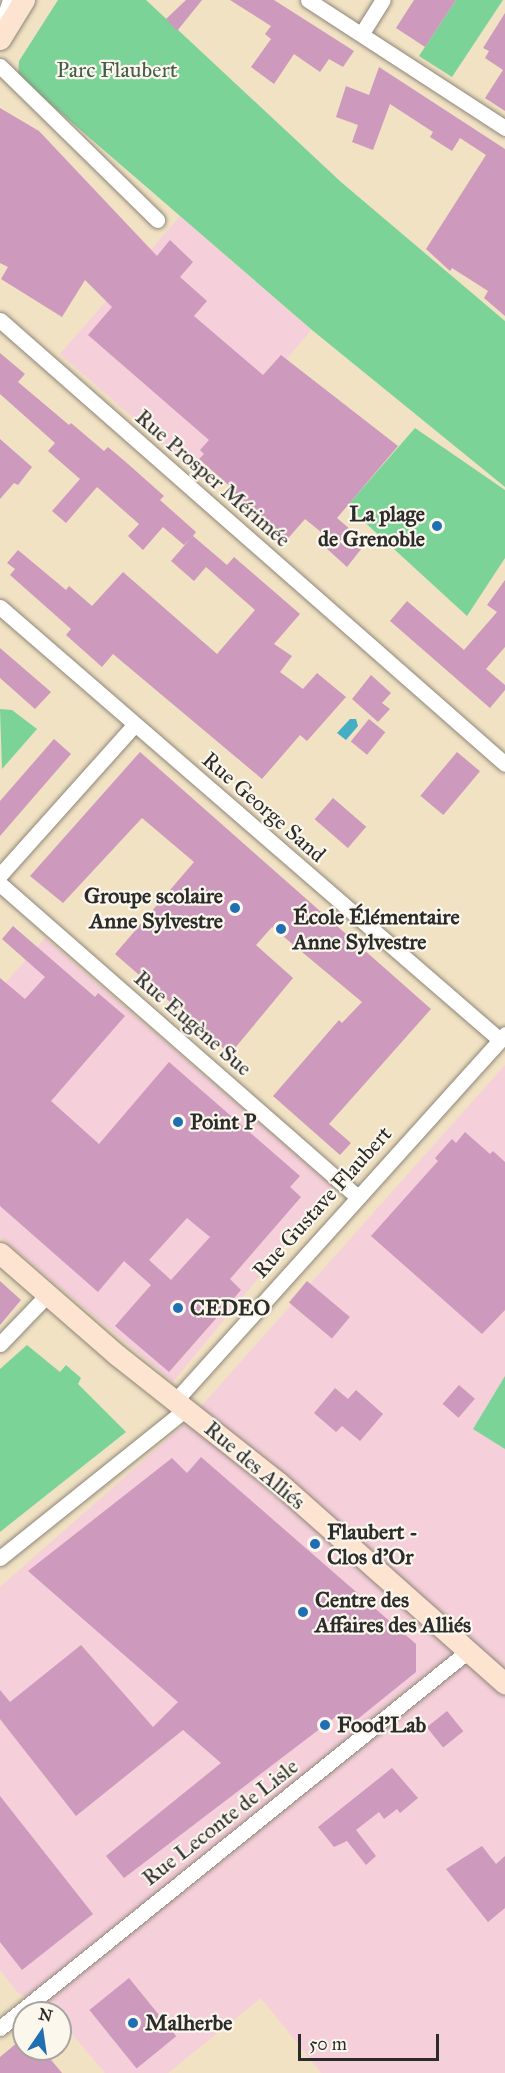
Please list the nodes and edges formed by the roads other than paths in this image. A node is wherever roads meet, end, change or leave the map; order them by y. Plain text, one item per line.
1 (10, 0) edge
2 (24, 0) edge
3 (308, 0) edge
4 (383, 0) edge
5 (0, 28) edge
6 (362, 33) junction
7 (0, 39) edge
8 (0, 66) edge
9 (505, 128) edge
10 (158, 220) dead end
11 (0, 320) edge
12 (0, 607) edge
13 (134, 725) junction
14 (505, 764) edge
15 (0, 875) edge
16 (0, 884) edge
17 (502, 1037) edge
18 (357, 1196) junction
19 (0, 1253) edge
20 (48, 1294) junction
21 (0, 1344) edge
22 (180, 1405) junction
23 (0, 1558) edge
24 (468, 1651) junction
25 (505, 1684) edge
26 (0, 2028) edge

1 - 5 street
2 - 7 main road
3 - 6 street
4 - 6 street
6 - 9 street
8 - 10 street
11 - 14 street, Rue Prosper Mérimée
12 - 13 street, Rue George Sand
13 - 15 street
13 - 17 street, Rue George Sand
16 - 18 street, Rue Eugène Sue
17 - 18 street, Rue Gustave Flaubert
18 - 22 street, Rue Gustave Flaubert
19 - 20 main road, Rue des Alliés
20 - 21 street
20 - 22 main road, Rue des Alliés
22 - 23 street, Rue Gustave Flaubert
22 - 24 main road, Rue des Alliés
24 - 25 main road, Rue des Alliés
24 - 26 street, Rue Leconte de Lisle

